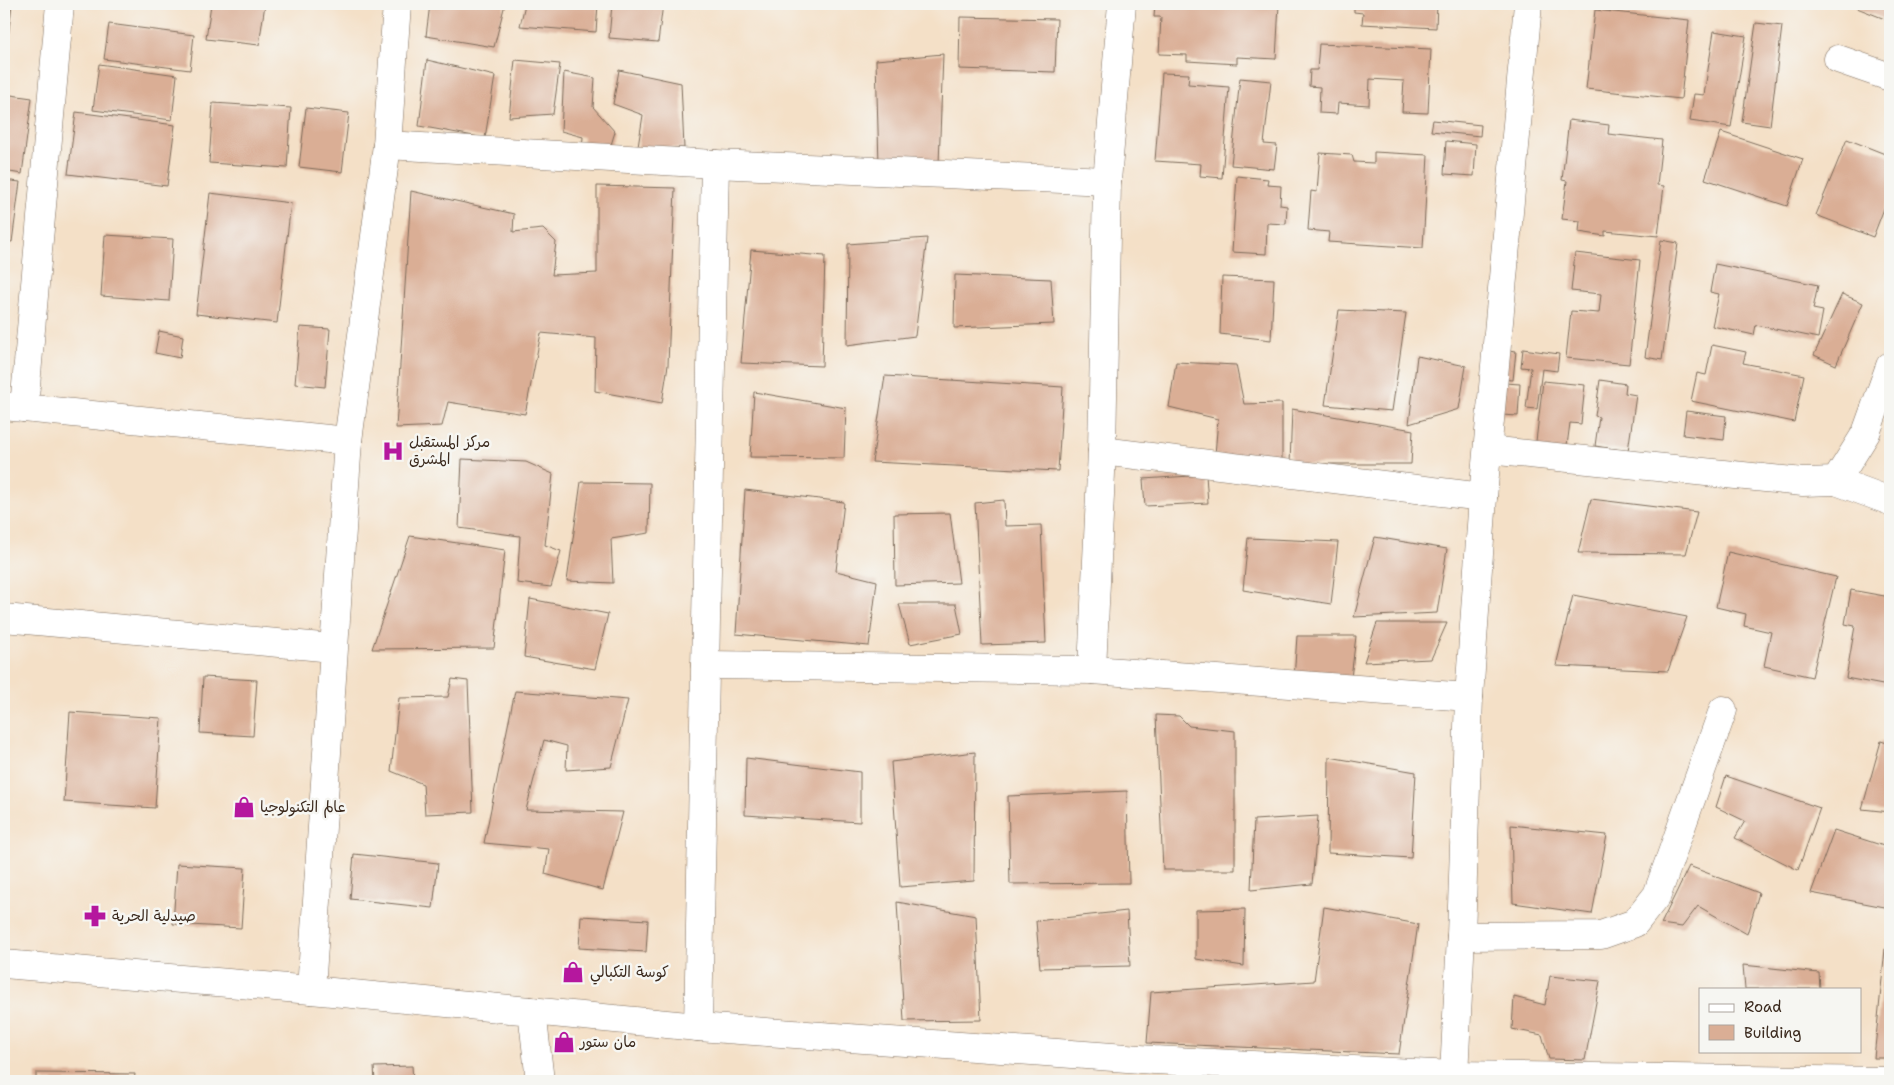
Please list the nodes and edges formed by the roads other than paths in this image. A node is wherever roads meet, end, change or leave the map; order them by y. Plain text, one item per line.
1 (60, 4) edge
2 (397, 4) edge
3 (1122, 4) edge
4 (1528, 4) edge
5 (1838, 59) dead end
6 (1890, 77) edge
7 (388, 145) junction
8 (715, 164) junction
9 (1107, 181) junction
10 (1890, 366) edge
11 (14, 407) edge
12 (348, 441) junction
13 (1488, 450) junction
14 (1102, 451) junction
15 (1836, 481) junction
16 (1483, 497) junction
17 (1890, 500) edge
18 (4, 618) edge
19 (333, 648) junction
20 (705, 665) junction
21 (1092, 670) junction
22 (1469, 697) junction
23 (1723, 710) dead end
24 (1461, 936) junction
25 (4, 964) edge
26 (311, 990) junction
27 (532, 1011) junction
28 (698, 1028) junction
29 (1454, 1076) junction
30 (540, 1081) edge
31 (1888, 1081) edge

1 - 11 street
2 - 7 street
3 - 9 street
4 - 13 street
5 - 6 street
7 - 8 street
7 - 12 street
8 - 9 street
8 - 20 street
9 - 14 street
10 - 15 street
11 - 12 street
12 - 19 street
13 - 15 street
13 - 16 street
14 - 16 street
14 - 21 street
15 - 17 street
16 - 22 street
18 - 19 street
19 - 26 street
20 - 21 street
20 - 28 street
21 - 22 street
22 - 24 street
23 - 24 street
24 - 29 street
25 - 26 street
26 - 27 street
27 - 28 street
27 - 30 street
28 - 29 street
29 - 31 street

